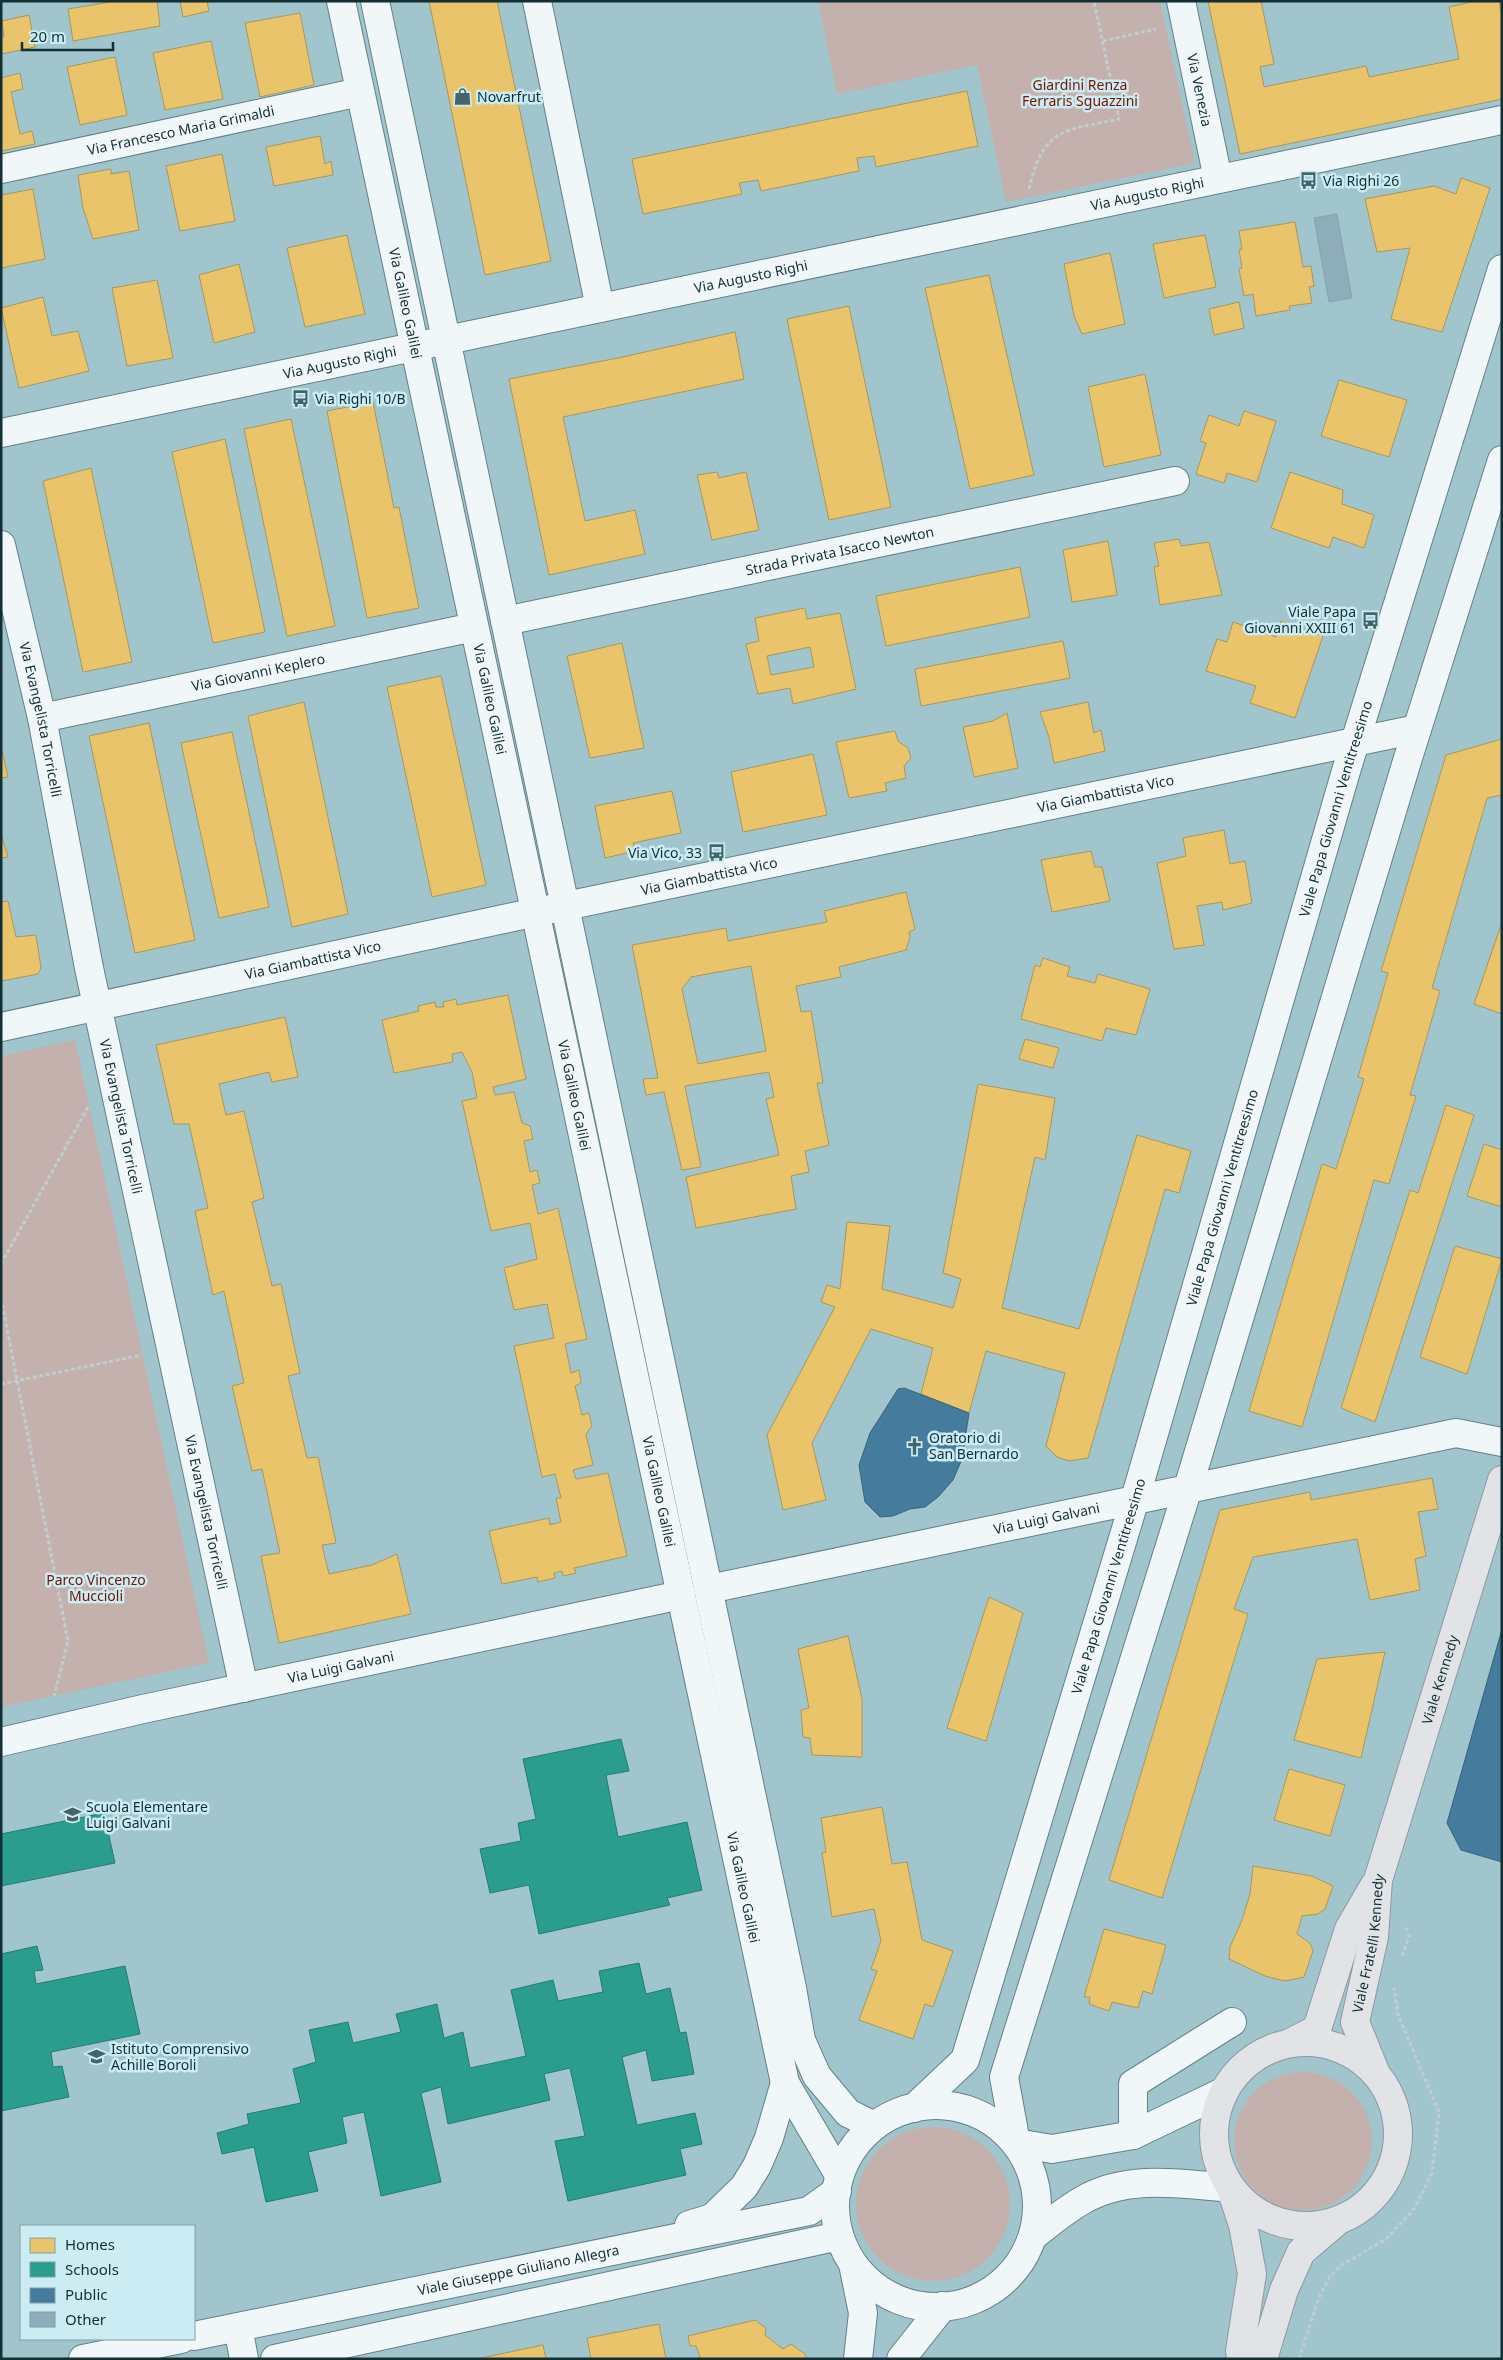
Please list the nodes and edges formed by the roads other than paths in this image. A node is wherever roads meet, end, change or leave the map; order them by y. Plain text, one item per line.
1 (341, 1) edge
2 (375, 1) edge
3 (537, 1) edge
4 (1181, 1) edge
5 (360, 92) junction
6 (1502, 120) edge
7 (1, 169) edge
8 (1218, 179) junction
9 (1502, 269) edge
10 (600, 308) junction
11 (446, 340) junction
12 (415, 347) junction
13 (1, 434) edge
14 (1502, 460) edge
15 (1175, 481) dead end
16 (1, 545) edge
17 (505, 621) junction
18 (474, 627) junction
19 (42, 718) junction
20 (1418, 729) junction
21 (1356, 741) junction
22 (565, 906) junction
23 (535, 913) junction
24 (98, 1007) junction
25 (1, 1027) edge
26 (1502, 1442) edge
27 (1502, 1480) edge
28 (1188, 1488) junction
29 (1136, 1499) junction
30 (708, 1589) junction
31 (681, 1595) junction
32 (244, 1688) junction
33 (1, 1742) edge
34 (1378, 1880) junction
35 (1232, 2022) dead end
36 (1290, 2043) junction
37 (1376, 2074) junction
38 (785, 2083) junction
39 (1223, 2092) junction
40 (914, 2108) junction
41 (874, 2126) junction
42 (1133, 2135) junction
43 (1016, 2143) junction
44 (838, 2183) junction
45 (1230, 2188) junction
46 (1336, 2222) junction
47 (839, 2236) junction
48 (1033, 2236) junction
49 (652, 2243) junction
50 (853, 2264) junction
51 (943, 2306) junction
52 (238, 2327) junction
53 (195, 2336) edge
54 (176, 2340) edge
55 (83, 2359) edge
56 (244, 2359) edge
57 (275, 2359) edge
58 (858, 2359) edge
59 (901, 2359) edge
60 (1241, 2359) edge
61 (1262, 2359) edge

1 - 5 street, Via Galileo Galilei
2 - 11 street, Via Galileo Galilei
3 - 10 street
4 - 8 street, Via Venezia
5 - 7 street, Via Francesco Maria Grimaldi
5 - 12 street, Via Galileo Galilei
6 - 8 street, Via Augusto Righi
8 - 10 street, Via Augusto Righi
9 - 21 street, Viale Papa Giovanni Ventitreesimo
10 - 11 street, Via Augusto Righi
11 - 12 street, Via Augusto Righi
11 - 17 street, Via Galileo Galilei
12 - 13 street, Via Augusto Righi
12 - 18 street, Via Galileo Galilei
14 - 20 street
15 - 17 street, Strada Privata Isacco Newton
16 - 19 street, Via Evangelista Torricelli
17 - 22 street, Via Galileo Galilei
18 - 19 street, Via Giovanni Keplero
18 - 23 street, Via Galileo Galilei
19 - 24 street, Via Evangelista Torricelli
20 - 21 street, Via Giambattista Vico
20 - 28 street
21 - 22 street, Via Giambattista Vico
21 - 29 street, Viale Papa Giovanni Ventitreesimo
22 - 23 street, Via Giambattista Vico
22 - 30 street, Via Galileo Galilei
23 - 24 street, Via Giambattista Vico
23 - 31 street, Via Galileo Galilei
24 - 25 street, Via Giambattista Vico
24 - 32 street, Via Evangelista Torricelli
26 - 28 street, Via Luigi Galvani
27 - 34 main road, Viale Kennedy
28 - 29 street, Via Luigi Galvani
28 - 43 street
29 - 30 street, Via Luigi Galvani
29 - 40 street, Viale Papa Giovanni Ventitreesimo
30 - 41 street, Via Galileo Galilei
31 - 32 street, Via Luigi Galvani
31 - 38 street, Via Galileo Galilei
32 - 33 street, Via Luigi Galvani
34 - 36 main road, Viale Fratelli Kennedy
34 - 37 main road, Viale Fratelli Kennedy
35 - 42 street
36 - 37 main road
36 - 39 main road
37 - 46 main road
38 - 44 street, Via Galileo Galilei
38 - 49 street
39 - 42 street
39 - 45 main road
40 - 41 street
40 - 43 street
41 - 44 street
42 - 43 street
43 - 48 street
44 - 47 street
44 - 49 street, Viale Giuseppe Giuliano Allegra
45 - 46 main road
45 - 48 street
45 - 60 main road
46 - 61 main road
47 - 50 street
47 - 57 street
48 - 51 street
49 - 52 street, Viale Giuseppe Giuliano Allegra
50 - 51 street
50 - 58 street
51 - 59 street
52 - 53 street, Viale Giuseppe Giuliano Allegra
52 - 56 street
54 - 55 street

